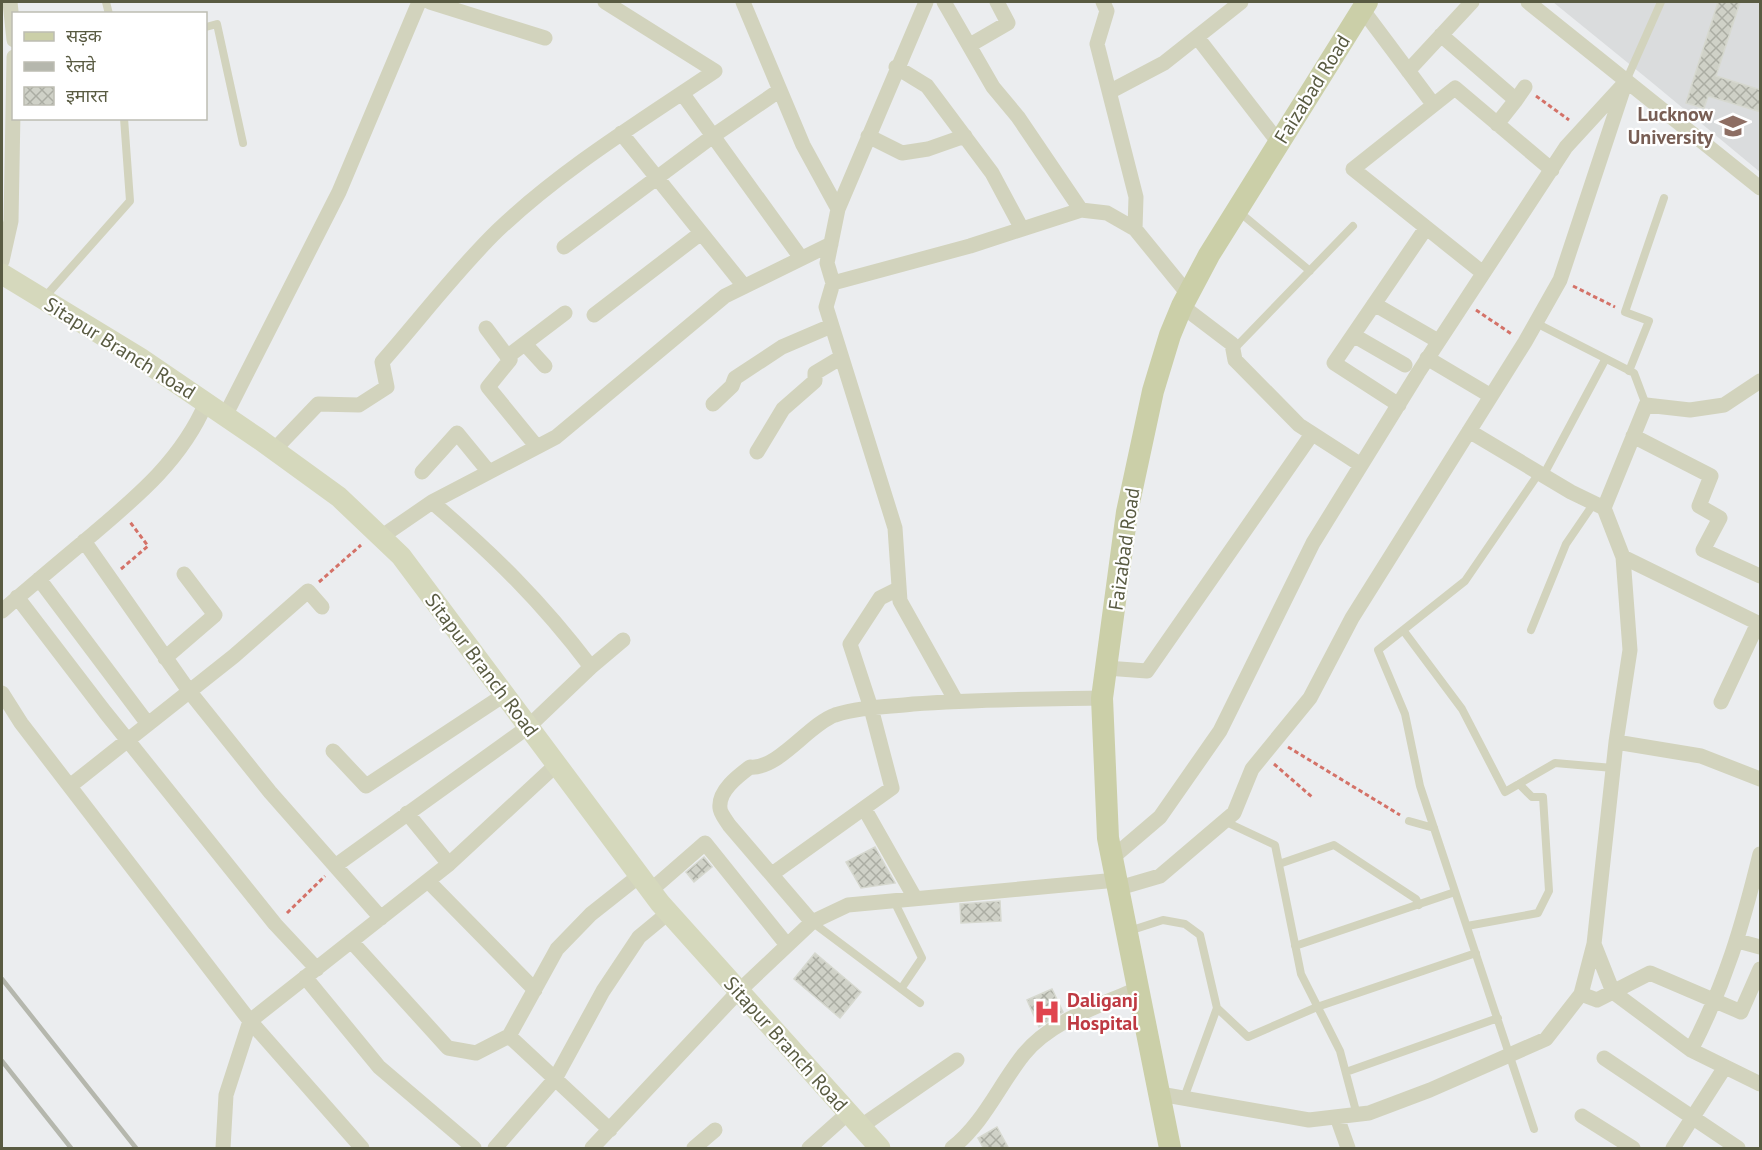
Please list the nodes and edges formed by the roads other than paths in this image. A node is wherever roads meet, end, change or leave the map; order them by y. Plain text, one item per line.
1 (10, 2) edge
2 (418, 2) edge
3 (430, 2) edge
4 (605, 2) edge
5 (743, 2) edge
6 (926, 2) edge
7 (944, 2) edge
8 (997, 2) edge
9 (1103, 2) edge
10 (1240, 2) edge
11 (1472, 2) edge
12 (1528, 2) edge
13 (1661, 2) edge
14 (1365, 5) edge
15 (12, 21) edge
16 (207, 27) edge
17 (1441, 35) junction
18 (1197, 37) junction
19 (545, 38) dead end
20 (970, 45) junction
21 (897, 67) junction
22 (1408, 71) junction
23 (1626, 81) junction
24 (780, 90) junction
25 (1111, 91) junction
26 (682, 93) junction
27 (1433, 104) junction
28 (12, 120) edge
29 (124, 120) edge
30 (1497, 124) junction
31 (621, 133) junction
32 (713, 136) junction
33 (868, 136) junction
34 (965, 136) junction
35 (243, 143) dead end
36 (1279, 143) junction
37 (1551, 170) junction
38 (657, 178) junction
39 (1761, 188) edge
40 (1664, 198) dead end
41 (838, 209) junction
42 (1081, 210) junction
43 (1237, 210) junction
44 (1353, 226) dead end
45 (1426, 228) junction
46 (1022, 229) junction
47 (1135, 229) junction
48 (701, 233) junction
49 (831, 244) junction
50 (564, 247) dead end
51 (801, 258) junction
52 (2, 261) edge
53 (1310, 271) junction
54 (1483, 273) junction
55 (2, 274) edge
56 (833, 283) junction
57 (744, 286) junction
58 (43, 299) junction
59 (1185, 300) junction
60 (1374, 304) junction
61 (565, 313) dead end
62 (594, 315) dead end
63 (1536, 323) junction
64 (831, 326) junction
65 (486, 328) dead end
66 (1353, 335) junction
67 (1438, 341) junction
68 (525, 344) junction
69 (1233, 350) junction
70 (507, 357) junction
71 (840, 358) junction
72 (1427, 358) junction
73 (1605, 360) junction
74 (1405, 365) dead end
75 (546, 366) dead end
76 (1629, 371) junction
77 (1761, 381) edge
78 (1491, 396) junction
79 (206, 403) junction
80 (713, 404) dead end
81 (1399, 405) junction
82 (1646, 405) junction
83 (225, 416) junction
84 (1469, 431) junction
85 (1311, 434) junction
86 (1634, 436) junction
87 (537, 447) junction
88 (274, 450) junction
89 (758, 452) dead end
90 (1361, 465) junction
91 (422, 472) dead end
92 (489, 472) junction
93 (1541, 475) junction
94 (432, 502) junction
95 (1599, 506) junction
96 (378, 535) junction
97 (84, 541) junction
98 (1623, 558) junction
99 (184, 574) dead end
100 (1761, 576) edge
101 (39, 579) junction
102 (898, 589) junction
103 (17, 597) junction
104 (322, 607) dead end
105 (2, 610) edge
106 (1759, 624) edge
107 (1403, 630) junction
108 (1531, 630) dead end
109 (623, 640) dead end
110 (165, 658) junction
111 (591, 667) junction
112 (1106, 668) junction
113 (189, 692) junction
114 (2, 693) edge
115 (504, 695) junction
116 (1102, 698) junction
117 (956, 701) junction
118 (1721, 702) dead end
119 (871, 708) junction
120 (148, 724) junction
121 (528, 727) junction
122 (127, 740) junction
123 (1616, 742) junction
124 (333, 751) dead end
125 (556, 765) junction
126 (1613, 768) junction
127 (1760, 778) edge
128 (1519, 784) junction
129 (69, 786) junction
130 (864, 808) junction
131 (406, 813) junction
132 (1224, 821) junction
133 (1409, 821) road end
134 (1434, 828) junction
135 (1761, 854) edge
136 (1112, 858) junction
137 (449, 864) junction
138 (1279, 864) junction
139 (335, 866) junction
140 (772, 874) junction
141 (428, 881) junction
142 (645, 884) junction
143 (1118, 884) junction
144 (1455, 892) junction
145 (915, 898) junction
146 (894, 901) junction
147 (1419, 904) junction
148 (668, 913) junction
149 (381, 918) junction
150 (812, 922) junction
151 (1467, 926) junction
152 (1128, 932) junction
153 (351, 941) junction
154 (1738, 941) junction
155 (1594, 944) junction
156 (787, 945) junction
157 (1295, 946) junction
158 (1761, 947) edge
159 (1476, 953) junction
160 (1761, 969) edge
161 (311, 973) junction
162 (1139, 988) junction
163 (901, 989) junction
164 (535, 990) junction
165 (739, 991) junction
166 (1613, 992) junction
167 (1581, 994) junction
168 (1716, 1001) junction
169 (920, 1003) dead end
170 (1317, 1006) junction
171 (1217, 1008) junction
172 (1498, 1018) junction
173 (250, 1022) junction
174 (509, 1036) junction
175 (1691, 1050) junction
176 (1510, 1055) junction
177 (1604, 1059) dead end
178 (957, 1060) dead end
179 (1725, 1067) junction
180 (1346, 1072) junction
181 (555, 1079) junction
182 (1761, 1084) edge
183 (1160, 1094) junction
184 (1184, 1098) junction
185 (1357, 1115) junction
186 (1582, 1116) dead end
187 (1337, 1117) junction
188 (1692, 1118) junction
189 (854, 1120) junction
190 (1534, 1129) dead end
191 (610, 1130) junction
192 (716, 1130) dead end
193 (813, 1147) edge
194 (224, 1149) edge
195 (362, 1149) edge
196 (474, 1149) edge
197 (495, 1149) edge
198 (592, 1149) edge
199 (694, 1149) edge
200 (880, 1149) edge
201 (952, 1149) edge
202 (1170, 1149) edge
203 (1348, 1149) edge
204 (1633, 1149) edge
205 (1673, 1149) edge
206 (1738, 1149) edge

1 - 15 street
2 - 83 street
3 - 19 street
4 - 26 street
5 - 24 street
6 - 21 street
7 - 20 street
8 - 20 street
9 - 25 street
10 - 18 street
11 - 17 street
12 - 23 street
13 - 23 lane
14 - 22 street
14 - 36 main road, Faizabad Road
16 - 35 lane
17 - 22 street
17 - 30 street
18 - 25 street
18 - 36 street
20 - 42 street
21 - 33 street
21 - 34 street
22 - 27 street
23 - 37 street
23 - 39 street
23 - 63 street
24 - 32 street
24 - 41 street
25 - 47 street
26 - 31 street
26 - 32 street
27 - 30 street
27 - 45 street
28 - 52 street
29 - 58 lane
30 - 37 street
31 - 38 street
31 - 88 street
32 - 38 street
32 - 51 street
33 - 34 street
33 - 41 street
34 - 46 street
36 - 43 main road, Faizabad Road
37 - 54 street
38 - 48 street
38 - 50 street
40 - 76 lane
41 - 49 street
42 - 46 street
42 - 47 street
43 - 53 lane
43 - 59 main road, Faizabad Road
44 - 53 lane
45 - 54 street
45 - 60 street
46 - 56 street
47 - 59 street
48 - 57 street
48 - 62 street
49 - 51 street
49 - 56 street
51 - 57 street
53 - 69 lane
54 - 67 street
55 - 58 street, Sitapur Branch Road
56 - 64 street
57 - 87 street
58 - 79 street, Sitapur Branch Road
59 - 69 street
59 - 112 main road, Faizabad Road
60 - 66 street
60 - 67 street
61 - 68 street
63 - 73 lane
63 - 78 street
64 - 71 street
64 - 80 street
65 - 70 street
66 - 74 street
66 - 81 street
67 - 72 street
68 - 70 street
68 - 75 street
69 - 85 street
70 - 87 street
71 - 89 street
71 - 102 street
72 - 78 street
72 - 81 street
73 - 76 lane
73 - 93 lane
76 - 82 lane
77 - 82 street
78 - 84 street
79 - 83 street, Sitapur Branch Road
79 - 97 street
81 - 90 street
82 - 86 street
83 - 88 street, Sitapur Branch Road
84 - 93 street
84 - 132 street
85 - 90 street
85 - 112 street
86 - 95 street
86 - 100 street
87 - 92 street
88 - 96 street, Sitapur Branch Road
90 - 136 street
91 - 92 street
92 - 94 street
93 - 95 street
93 - 107 lane
94 - 96 street
94 - 111 street
95 - 98 street
95 - 108 lane
96 - 115 street, Sitapur Branch Road
97 - 101 street
97 - 110 street
98 - 106 street
98 - 123 street
99 - 110 street
101 - 103 street
101 - 120 street
102 - 117 street
102 - 119 street
103 - 105 street
103 - 122 street
104 - 113 street
106 - 118 street
107 - 128 lane
107 - 134 lane
109 - 111 street
110 - 113 street
111 - 121 street
112 - 116 main road, Faizabad Road
113 - 120 street
113 - 139 street
114 - 129 street
115 - 121 street, Sitapur Branch Road
115 - 124 street
116 - 117 street
116 - 136 main road, Faizabad Road
117 - 119 street
119 - 130 street
119 - 140 street
120 - 122 street
121 - 125 street, Sitapur Branch Road
121 - 131 street
122 - 129 street
122 - 161 street
123 - 126 street
123 - 127 street
125 - 137 street
125 - 142 street, Sitapur Branch Road
126 - 128 lane
126 - 155 street
128 - 151 lane
129 - 173 street
130 - 140 street
130 - 145 street
131 - 137 street
131 - 139 street
132 - 138 lane
132 - 143 street
133 - 134 lane
134 - 144 lane
135 - 154 street
136 - 143 main road, Faizabad Road
137 - 141 street
138 - 147 lane
138 - 157 lane
139 - 149 street
140 - 150 street
141 - 149 street
141 - 164 street
142 - 148 street, Sitapur Branch Road
142 - 156 street
142 - 164 street
143 - 145 street
143 - 152 main road, Faizabad Road
144 - 147 lane
144 - 151 lane
145 - 146 street
146 - 150 street
146 - 163 lane
147 - 157 lane
148 - 165 street, Sitapur Branch Road
148 - 181 street
149 - 153 street
150 - 156 street
150 - 163 lane
151 - 159 lane
152 - 162 main road, Faizabad Road
152 - 171 lane
153 - 161 street
153 - 174 street
154 - 158 street
154 - 168 street
155 - 166 street
155 - 167 street
156 - 165 street
157 - 170 lane
159 - 170 lane
159 - 172 lane
160 - 168 street
161 - 173 street
161 - 196 street
162 - 183 main road, Faizabad Road
162 - 201 street
163 - 169 lane
164 - 174 street
165 - 189 street, Sitapur Branch Road
165 - 191 street
166 - 167 street
166 - 168 street
166 - 175 street
167 - 176 street
168 - 175 street
170 - 171 lane
170 - 180 lane
171 - 184 lane
172 - 176 lane
172 - 180 lane
173 - 194 street
173 - 195 street
174 - 181 street
175 - 179 street
176 - 185 street
176 - 190 lane
177 - 188 street
178 - 189 street
179 - 182 street
179 - 188 street
180 - 185 lane
181 - 191 street
181 - 197 street
183 - 184 street
183 - 202 main road, Faizabad Road
184 - 187 street
185 - 187 street
186 - 204 street
187 - 203 street
188 - 205 street
188 - 206 street
189 - 193 street
189 - 200 street, Sitapur Branch Road
191 - 198 street
192 - 199 street

